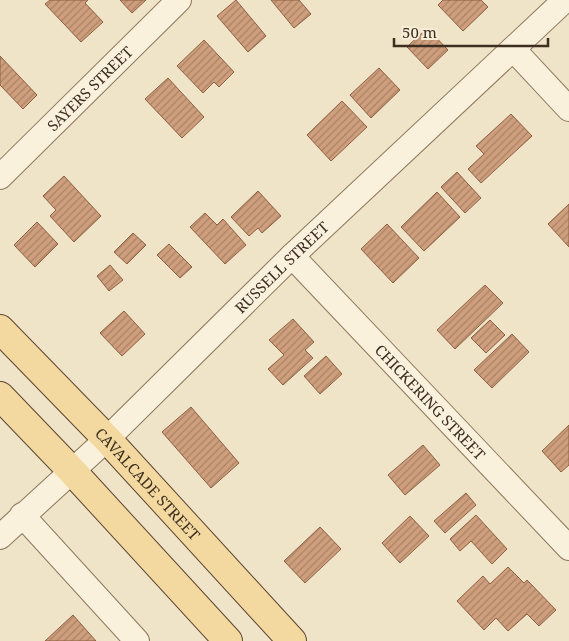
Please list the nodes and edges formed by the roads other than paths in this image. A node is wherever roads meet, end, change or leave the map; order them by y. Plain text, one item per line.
1 (179, 0) edge
2 (565, 0) edge
3 (513, 49) junction
4 (569, 109) edge
5 (0, 177) edge
6 (292, 256) junction
7 (0, 329) edge
8 (0, 396) edge
9 (107, 439) junction
10 (72, 471) junction
11 (22, 516) junction
12 (0, 537) edge
13 (569, 548) edge
14 (137, 641) edge
15 (228, 641) edge
16 (292, 641) edge

1 - 5 street, SAYERS STREET
2 - 3 street, RUSSELL STREET
3 - 4 street
3 - 6 street, RUSSELL STREET
6 - 9 street, RUSSELL STREET
6 - 13 street, CHICKERING STREET
7 - 9 main road, CAVALCADE STREET
8 - 10 main road
9 - 10 street, RUSSELL STREET
9 - 16 main road, CAVALCADE STREET
10 - 11 street, RUSSELL STREET
10 - 15 main road
11 - 12 street, RUSSELL STREET
11 - 14 street

